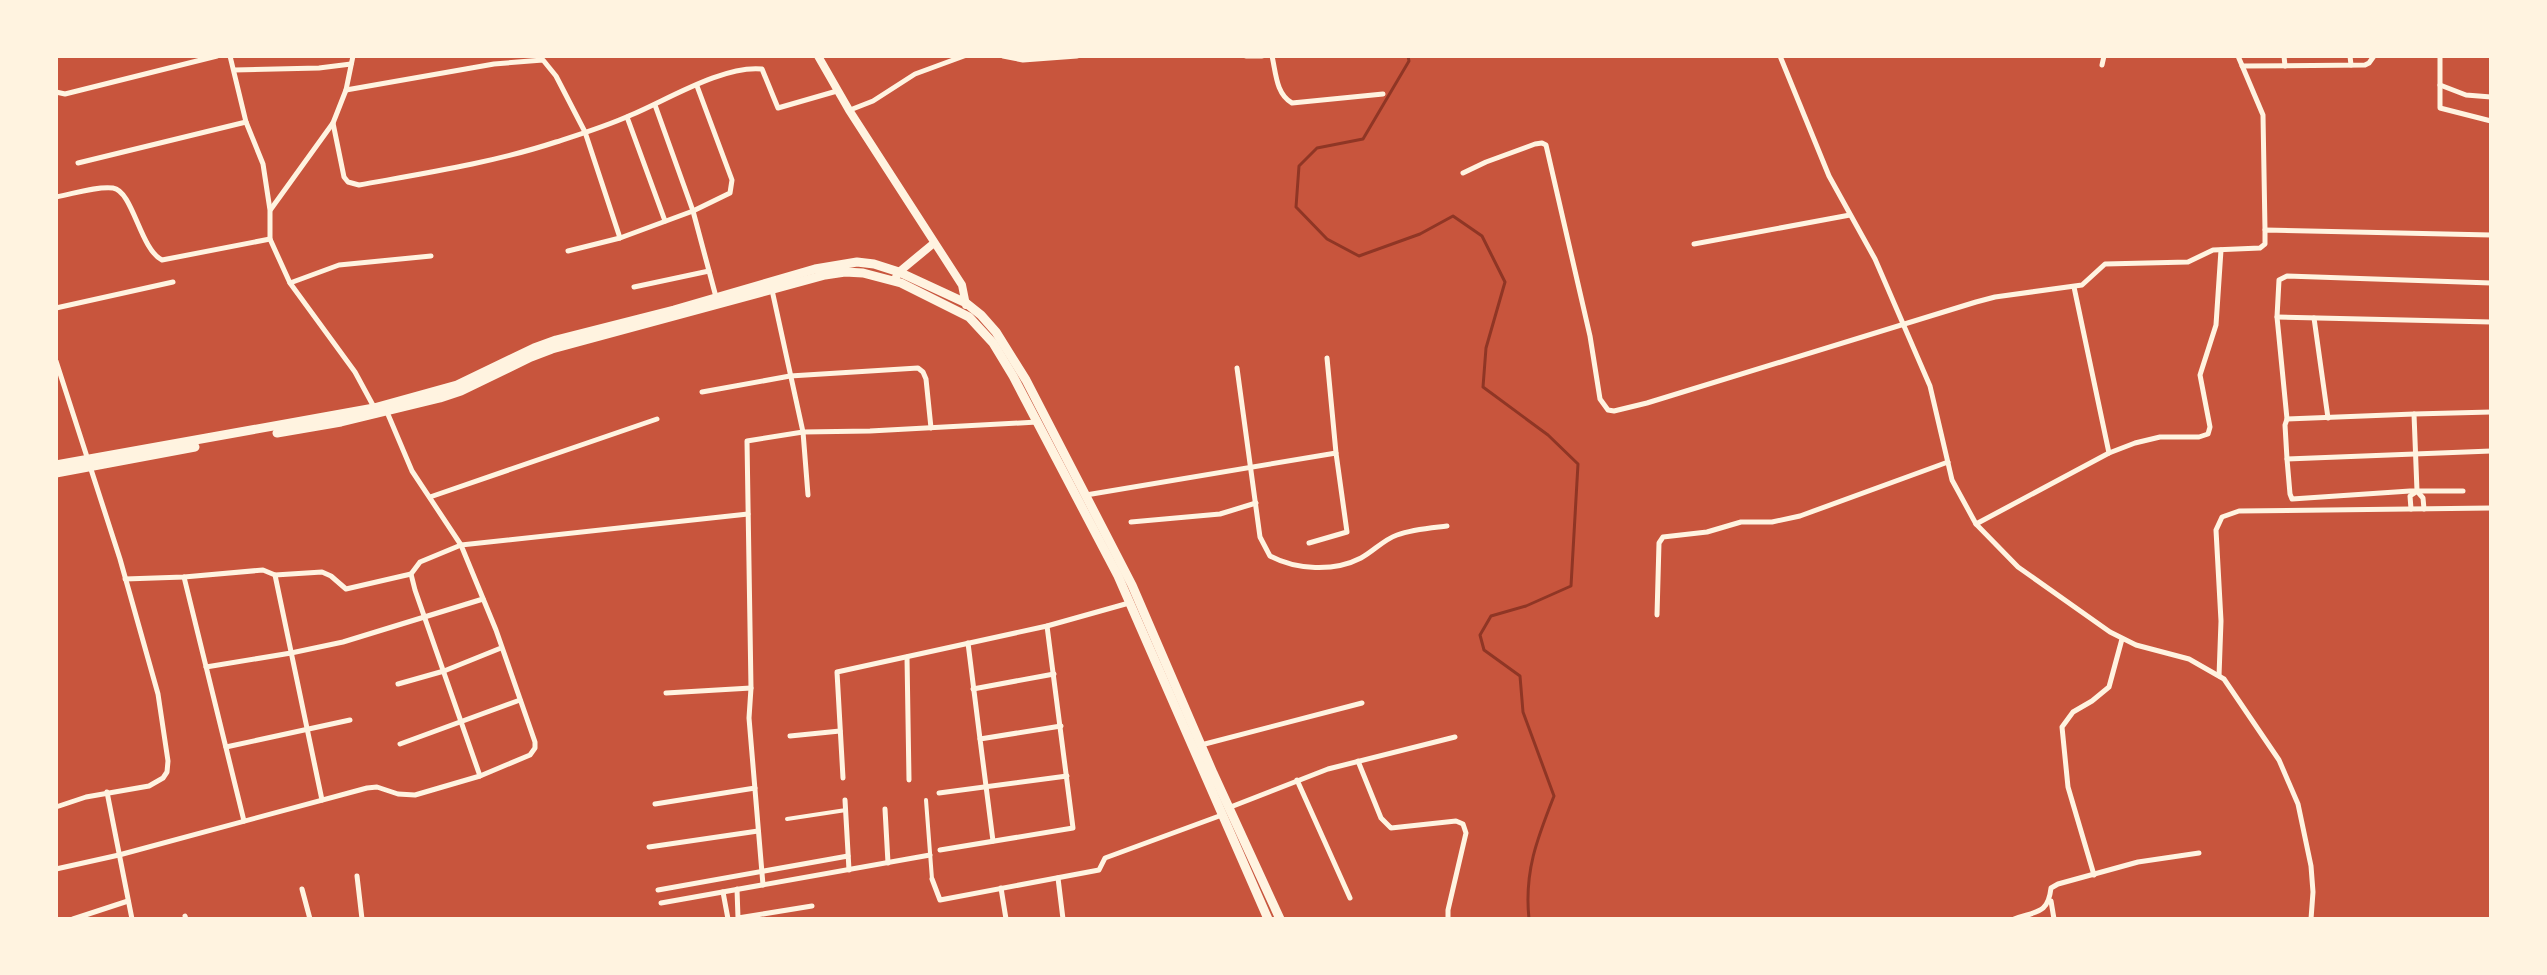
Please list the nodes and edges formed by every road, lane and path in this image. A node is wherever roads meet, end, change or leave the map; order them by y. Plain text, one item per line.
1 (217, 56) edge
2 (230, 56) edge
3 (353, 56) edge
4 (818, 56) edge
5 (964, 56) edge
6 (1003, 56) edge
7 (1077, 56) edge
8 (1246, 56) edge
9 (1262, 56) edge
10 (1272, 56) edge
11 (1780, 56) edge
12 (2104, 56) edge
13 (2238, 56) edge
14 (2284, 56) edge
15 (2350, 56) edge
16 (2374, 56) edge
17 (2440, 56) edge
18 (351, 64) junction
19 (2102, 65) dead end
20 (2351, 65) junction
21 (2242, 66) junction
22 (2285, 66) junction
23 (234, 70) junction
24 (2440, 85) junction
25 (697, 86) junction
26 (346, 90) junction
27 (837, 91) junction
28 (56, 92) edge
29 (1383, 94) dead end
30 (2491, 97) edge
31 (655, 105) junction
32 (849, 110) junction
33 (627, 117) junction
34 (2491, 121) edge
35 (246, 122) junction
36 (333, 123) junction
37 (585, 132) junction
38 (78, 163) dead end
39 (1463, 173) dead end
40 (56, 197) edge
41 (270, 210) junction
42 (693, 211) junction
43 (1850, 215) junction
44 (665, 221) junction
45 (2265, 230) junction
46 (2491, 235) edge
47 (620, 238) junction
48 (270, 239) junction
49 (934, 243) junction
50 (1694, 244) dead end
51 (2221, 250) junction
52 (568, 251) dead end
53 (431, 256) dead end
54 (709, 271) junction
55 (897, 276) junction
56 (173, 282) dead end
57 (290, 283) junction
58 (2491, 283) edge
59 (634, 287) dead end
60 (2074, 287) junction
61 (772, 290) junction
62 (716, 298) junction
63 (966, 303) junction
64 (56, 308) edge
65 (969, 317) junction
66 (2277, 317) junction
67 (2314, 318) junction
68 (2491, 322) edge
69 (1903, 324) junction
70 (1327, 358) dead end
71 (56, 361) edge
72 (1237, 368) dead end
73 (790, 376) junction
74 (702, 392) dead end
75 (379, 411) junction
76 (2491, 412) edge
77 (2414, 414) junction
78 (2328, 418) junction
79 (657, 419) dead end
80 (2287, 419) junction
81 (1037, 422) junction
82 (931, 428) junction
83 (803, 432) junction
84 (2491, 451) edge
85 (1336, 453) junction
86 (2109, 453) junction
87 (2415, 453) junction
88 (2287, 459) junction
89 (1948, 462) junction
90 (89, 463) junction
91 (56, 465) edge
92 (1252, 467) junction
93 (56, 473) edge
94 (2417, 491) junction
95 (2463, 491) dead end
96 (808, 495) dead end
97 (1085, 495) junction
98 (430, 497) junction
99 (1256, 503) junction
100 (2491, 508) edge
101 (2411, 509) junction
102 (2424, 509) junction
103 (748, 514) junction
104 (1131, 522) dead end
105 (1976, 524) junction
106 (1447, 526) dead end
107 (1309, 543) dead end
108 (461, 545) junction
109 (411, 574) junction
110 (275, 575) junction
111 (184, 577) junction
112 (125, 579) junction
113 (483, 599) junction
114 (1130, 602) junction
115 (1657, 615) dead end
116 (425, 618) junction
117 (1047, 626) junction
118 (2122, 639) junction
119 (968, 643) junction
120 (501, 648) junction
121 (291, 653) junction
122 (907, 657) junction
123 (206, 667) junction
124 (444, 671) junction
125 (1054, 674) junction
126 (2219, 677) junction
127 (398, 684) dead end
128 (751, 688) junction
129 (973, 689) junction
130 (666, 693) dead end
131 (520, 700) junction
132 (1362, 703) dead end
133 (350, 720) dead end
134 (461, 722) junction
135 (1061, 726) junction
136 (307, 730) junction
137 (840, 731) junction
138 (790, 736) dead end
139 (1455, 737) dead end
140 (980, 739) junction
141 (400, 744) dead end
142 (1201, 745) junction
143 (226, 747) junction
144 (1358, 761) junction
145 (480, 776) junction
146 (1067, 776) junction
147 (843, 778) dead end
148 (909, 780) dead end
149 (1297, 780) junction
150 (986, 787) junction
151 (755, 788) junction
152 (107, 792) junction
153 (939, 793) dead end
154 (322, 800) junction
155 (845, 800) dead end
156 (926, 800) dead end
157 (655, 804) dead end
158 (56, 807) edge
159 (885, 809) dead end
160 (846, 810) junction
161 (1225, 811) junction
162 (787, 819) dead end
163 (244, 821) junction
164 (758, 831) junction
165 (993, 841) junction
166 (649, 847) dead end
167 (940, 850) dead end
168 (2199, 853) dead end
169 (119, 855) junction
170 (930, 855) junction
171 (848, 856) junction
172 (888, 863) junction
173 (56, 869) edge
174 (849, 870) junction
175 (762, 872) junction
176 (2094, 875) junction
177 (357, 876) dead end
178 (1058, 878) junction
179 (932, 879) joint
180 (763, 885) junction
181 (1001, 888) junction
182 (302, 889) dead end
183 (737, 889) junction
184 (658, 890) dead end
185 (723, 892) junction
186 (1350, 898) dead end
187 (2050, 900) junction
188 (128, 901) junction
189 (661, 903) dead end
190 (812, 906) dead end
191 (790, 910) junction
192 (73, 919) edge
193 (132, 919) edge
194 (310, 919) edge
195 (362, 919) edge
196 (728, 919) edge
197 (738, 919) edge
198 (791, 919) edge
199 (1006, 919) edge
200 (1063, 919) edge
201 (1268, 919) edge
202 (1280, 919) edge
203 (1448, 919) edge
204 (2014, 919) edge
205 (2054, 919) edge
206 (2311, 919) edge

1 - 28 street
2 - 23 street
3 - 18 street
4 - 27 main road
5 - 32 street
6 - 7 street
8 - 9 street
10 - 29 street
11 - 43 street
12 - 19 street
13 - 21 street
14 - 22 street
15 - 20 street
16 - 20 street
17 - 24 street
18 - 23 street
18 - 26 street
20 - 22 street
21 - 22 street
21 - 45 street
23 - 35 street
24 - 30 street
24 - 34 street
25 - 27 street
25 - 31 street
25 - 42 street
26 - 36 street
26 - 37 street
27 - 32 main road
31 - 33 street
31 - 42 street
32 - 49 main road
33 - 37 street
33 - 44 street
35 - 38 street
35 - 41 street
36 - 37 street
36 - 41 street
37 - 47 street
39 - 69 street
40 - 48 street
41 - 48 street
42 - 44 street
42 - 54 street
43 - 50 street
43 - 69 street
44 - 47 street
45 - 46 street
45 - 51 street
47 - 52 street
48 - 57 street
49 - 55 main road
49 - 63 main road
51 - 60 street
51 - 86 street
53 - 57 street
54 - 59 street
54 - 62 street
55 - 61 highway
55 - 62 highway
55 - 63 highway
55 - 65 highway
56 - 64 street
57 - 75 street
58 - 66 street
60 - 69 street
60 - 86 street
61 - 73 street
61 - 75 highway
62 - 75 highway
63 - 65 main road
63 - 97 highway
65 - 81 highway
66 - 67 street
66 - 80 street
67 - 68 street
67 - 78 street
69 - 89 street
70 - 85 street
71 - 90 street
72 - 92 street
73 - 74 street
73 - 82 street
73 - 83 street
75 - 90 highway
75 - 98 street
76 - 77 street
77 - 78 street
77 - 87 street
78 - 80 street
79 - 98 street
80 - 88 street
81 - 82 street
81 - 114 highway
82 - 83 street
83 - 96 street
83 - 103 street
84 - 87 street
85 - 92 street
85 - 107 street
86 - 105 street
87 - 88 street
87 - 94 street
88 - 94 street
89 - 105 street
89 - 115 street
90 - 91 highway
90 - 93 highway
90 - 112 street
92 - 97 street
92 - 99 street
94 - 95 street
94 - 101 street
94 - 102 street
97 - 142 highway
98 - 108 street
99 - 104 street
99 - 106 street
100 - 102 street
101 - 102 street
101 - 126 street
103 - 108 street
103 - 128 street
105 - 118 street
108 - 109 street
108 - 113 street
109 - 110 street
109 - 116 street
110 - 111 street
110 - 121 street
111 - 112 street
111 - 123 street
112 - 152 street
113 - 116 street
113 - 120 street
114 - 117 street
114 - 161 highway
116 - 121 street
116 - 124 street
117 - 119 street
117 - 125 street
118 - 126 street
118 - 176 street
119 - 122 street
119 - 129 street
120 - 124 street
120 - 131 street
121 - 123 street
121 - 136 street
122 - 137 street
122 - 148 street
123 - 143 street
124 - 127 street
124 - 134 street
125 - 129 street
125 - 135 street
126 - 206 street
128 - 130 street
128 - 151 street
129 - 140 street
131 - 134 street
131 - 145 street
132 - 142 street
133 - 136 street
134 - 141 street
134 - 145 street
135 - 140 street
135 - 146 street
136 - 143 street
136 - 154 street
137 - 138 street
137 - 147 street
139 - 144 street
140 - 150 street
142 - 161 highway
143 - 163 street
144 - 149 street
144 - 203 street
145 - 154 street
146 - 150 street
146 - 165 street
149 - 161 street
149 - 186 street
150 - 153 street
150 - 165 street
151 - 157 street
151 - 164 street
152 - 158 street
152 - 169 street
154 - 163 street
155 - 160 street
156 - 170 street
159 - 172 street
160 - 162 street
160 - 171 street
161 - 178 street
161 - 201 highway
161 - 202 highway
163 - 169 street
164 - 166 street
164 - 175 street
165 - 167 street
168 - 176 street
169 - 173 street
169 - 188 street
170 - 172 street
170 - 179 street
171 - 174 street
171 - 175 street
172 - 174 street
174 - 180 street
175 - 180 street
175 - 184 street
176 - 187 street
177 - 195 street
178 - 181 street
178 - 200 street
179 - 181 street
180 - 183 street
181 - 199 street
182 - 194 street
183 - 185 street
183 - 197 street
185 - 189 street
185 - 196 street
187 - 204 street
187 - 205 street
188 - 192 street
188 - 193 street
190 - 191 street
191 - 197 street
191 - 198 street

